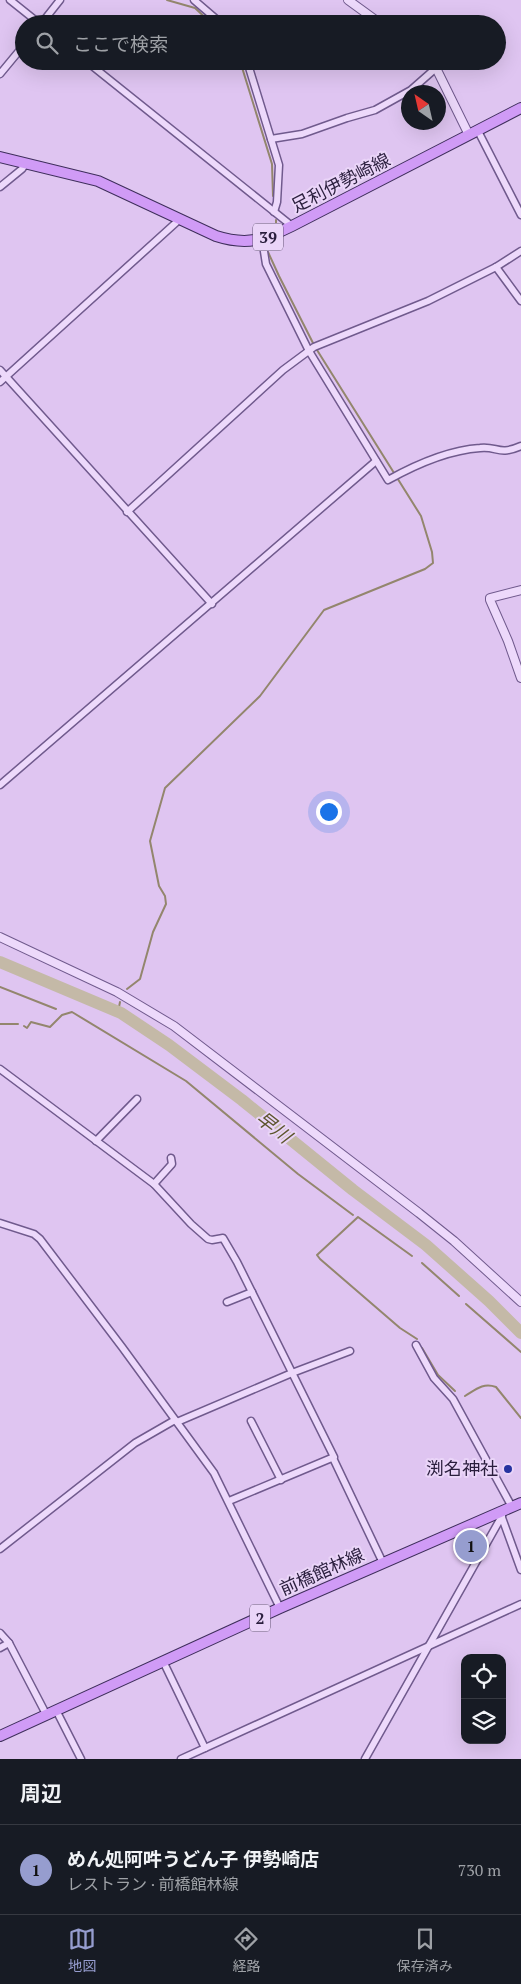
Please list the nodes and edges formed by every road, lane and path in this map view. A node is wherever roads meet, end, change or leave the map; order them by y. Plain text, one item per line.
1 (10, 0) edge
2 (60, 0) edge
3 (194, 0) edge
4 (351, 1) edge
5 (29, 15) edge
6 (48, 15) edge
7 (212, 15) edge
8 (369, 15) edge
9 (15, 56) edge
10 (97, 70) edge
11 (250, 70) edge
12 (434, 70) edge
13 (437, 70) edge
14 (0, 74) edge
15 (521, 108) edge
16 (474, 133) junction
17 (271, 138) junction
18 (0, 157) edge
19 (26, 163) junction
20 (0, 187) edge
21 (274, 212) junction
22 (521, 215) edge
23 (180, 219) junction
24 (292, 226) junction
25 (262, 239) junction
26 (521, 251) edge
27 (496, 267) junction
28 (521, 301) edge
29 (309, 351) junction
30 (0, 370) edge
31 (6, 377) junction
32 (0, 382) edge
33 (521, 446) edge
34 (376, 462) junction
35 (127, 512) junction
36 (521, 590) edge
37 (212, 604) junction
38 (521, 678) edge
39 (0, 785) edge
40 (0, 937) edge
41 (0, 1069) edge
42 (137, 1099) dead end
43 (96, 1141) junction
44 (171, 1158) dead end
45 (154, 1184) junction
46 (0, 1223) edge
47 (252, 1292) junction
48 (227, 1302) dead end
49 (521, 1302) edge
50 (416, 1345) dead end
51 (350, 1351) dead end
52 (292, 1373) junction
53 (176, 1421) junction
54 (251, 1421) dead end
55 (333, 1458) junction
56 (281, 1480) junction
57 (229, 1501) junction
58 (516, 1505) edge
59 (501, 1514) junction
60 (0, 1549) edge
61 (383, 1563) junction
62 (521, 1570) edge
63 (521, 1604) edge
64 (280, 1608) junction
65 (0, 1633) edge
66 (9, 1643) junction
67 (427, 1647) junction
68 (0, 1648) edge
69 (163, 1661) junction
70 (51, 1712) junction
71 (0, 1736) edge
72 (206, 1748) junction
73 (81, 1759) edge
74 (182, 1759) edge
75 (365, 1759) edge

1 - 5 street
2 - 6 street
3 - 7 street
4 - 8 street
9 - 14 street
10 - 21 street
11 - 17 street
12 - 17 street
13 - 16 street
15 - 16 main road, 足利伊勢崎線 / 39
16 - 22 street
16 - 24 main road, 足利伊勢崎線 / 39
17 - 21 street
18 - 19 main road, 足利伊勢崎線 / 39
19 - 20 street
19 - 23 main road, 足利伊勢崎線 / 39
21 - 24 street
23 - 25 main road, 足利伊勢崎線 / 39
23 - 31 street
24 - 25 main road, 足利伊勢崎線 / 39
25 - 29 street
26 - 27 street
27 - 28 street
27 - 29 street
29 - 34 street
29 - 35 street
30 - 31 street
31 - 32 street
31 - 35 street
33 - 34 street
34 - 37 street
35 - 37 street
36 - 38 street
37 - 39 street
40 - 49 street
41 - 43 street
42 - 43 street
43 - 45 street
44 - 45 street
45 - 47 street
46 - 53 street
47 - 48 street
47 - 52 street
50 - 58 street
51 - 52 street
52 - 53 street
52 - 55 street
53 - 57 street
53 - 60 street
54 - 56 street
55 - 56 street
55 - 61 street
56 - 57 street
57 - 64 street
58 - 59 main road, 前橋館林線 / 2
59 - 61 main road, 前橋館林線 / 2
59 - 62 street
59 - 67 street
61 - 64 main road, 前橋館林線 / 2
63 - 67 street
64 - 69 main road, 前橋館林線 / 2
65 - 66 street
66 - 68 street
66 - 70 street
67 - 72 street
67 - 75 street
69 - 70 main road, 前橋館林線 / 2
69 - 72 street
70 - 71 main road, 前橋館林線 / 2
70 - 73 street
72 - 74 street

